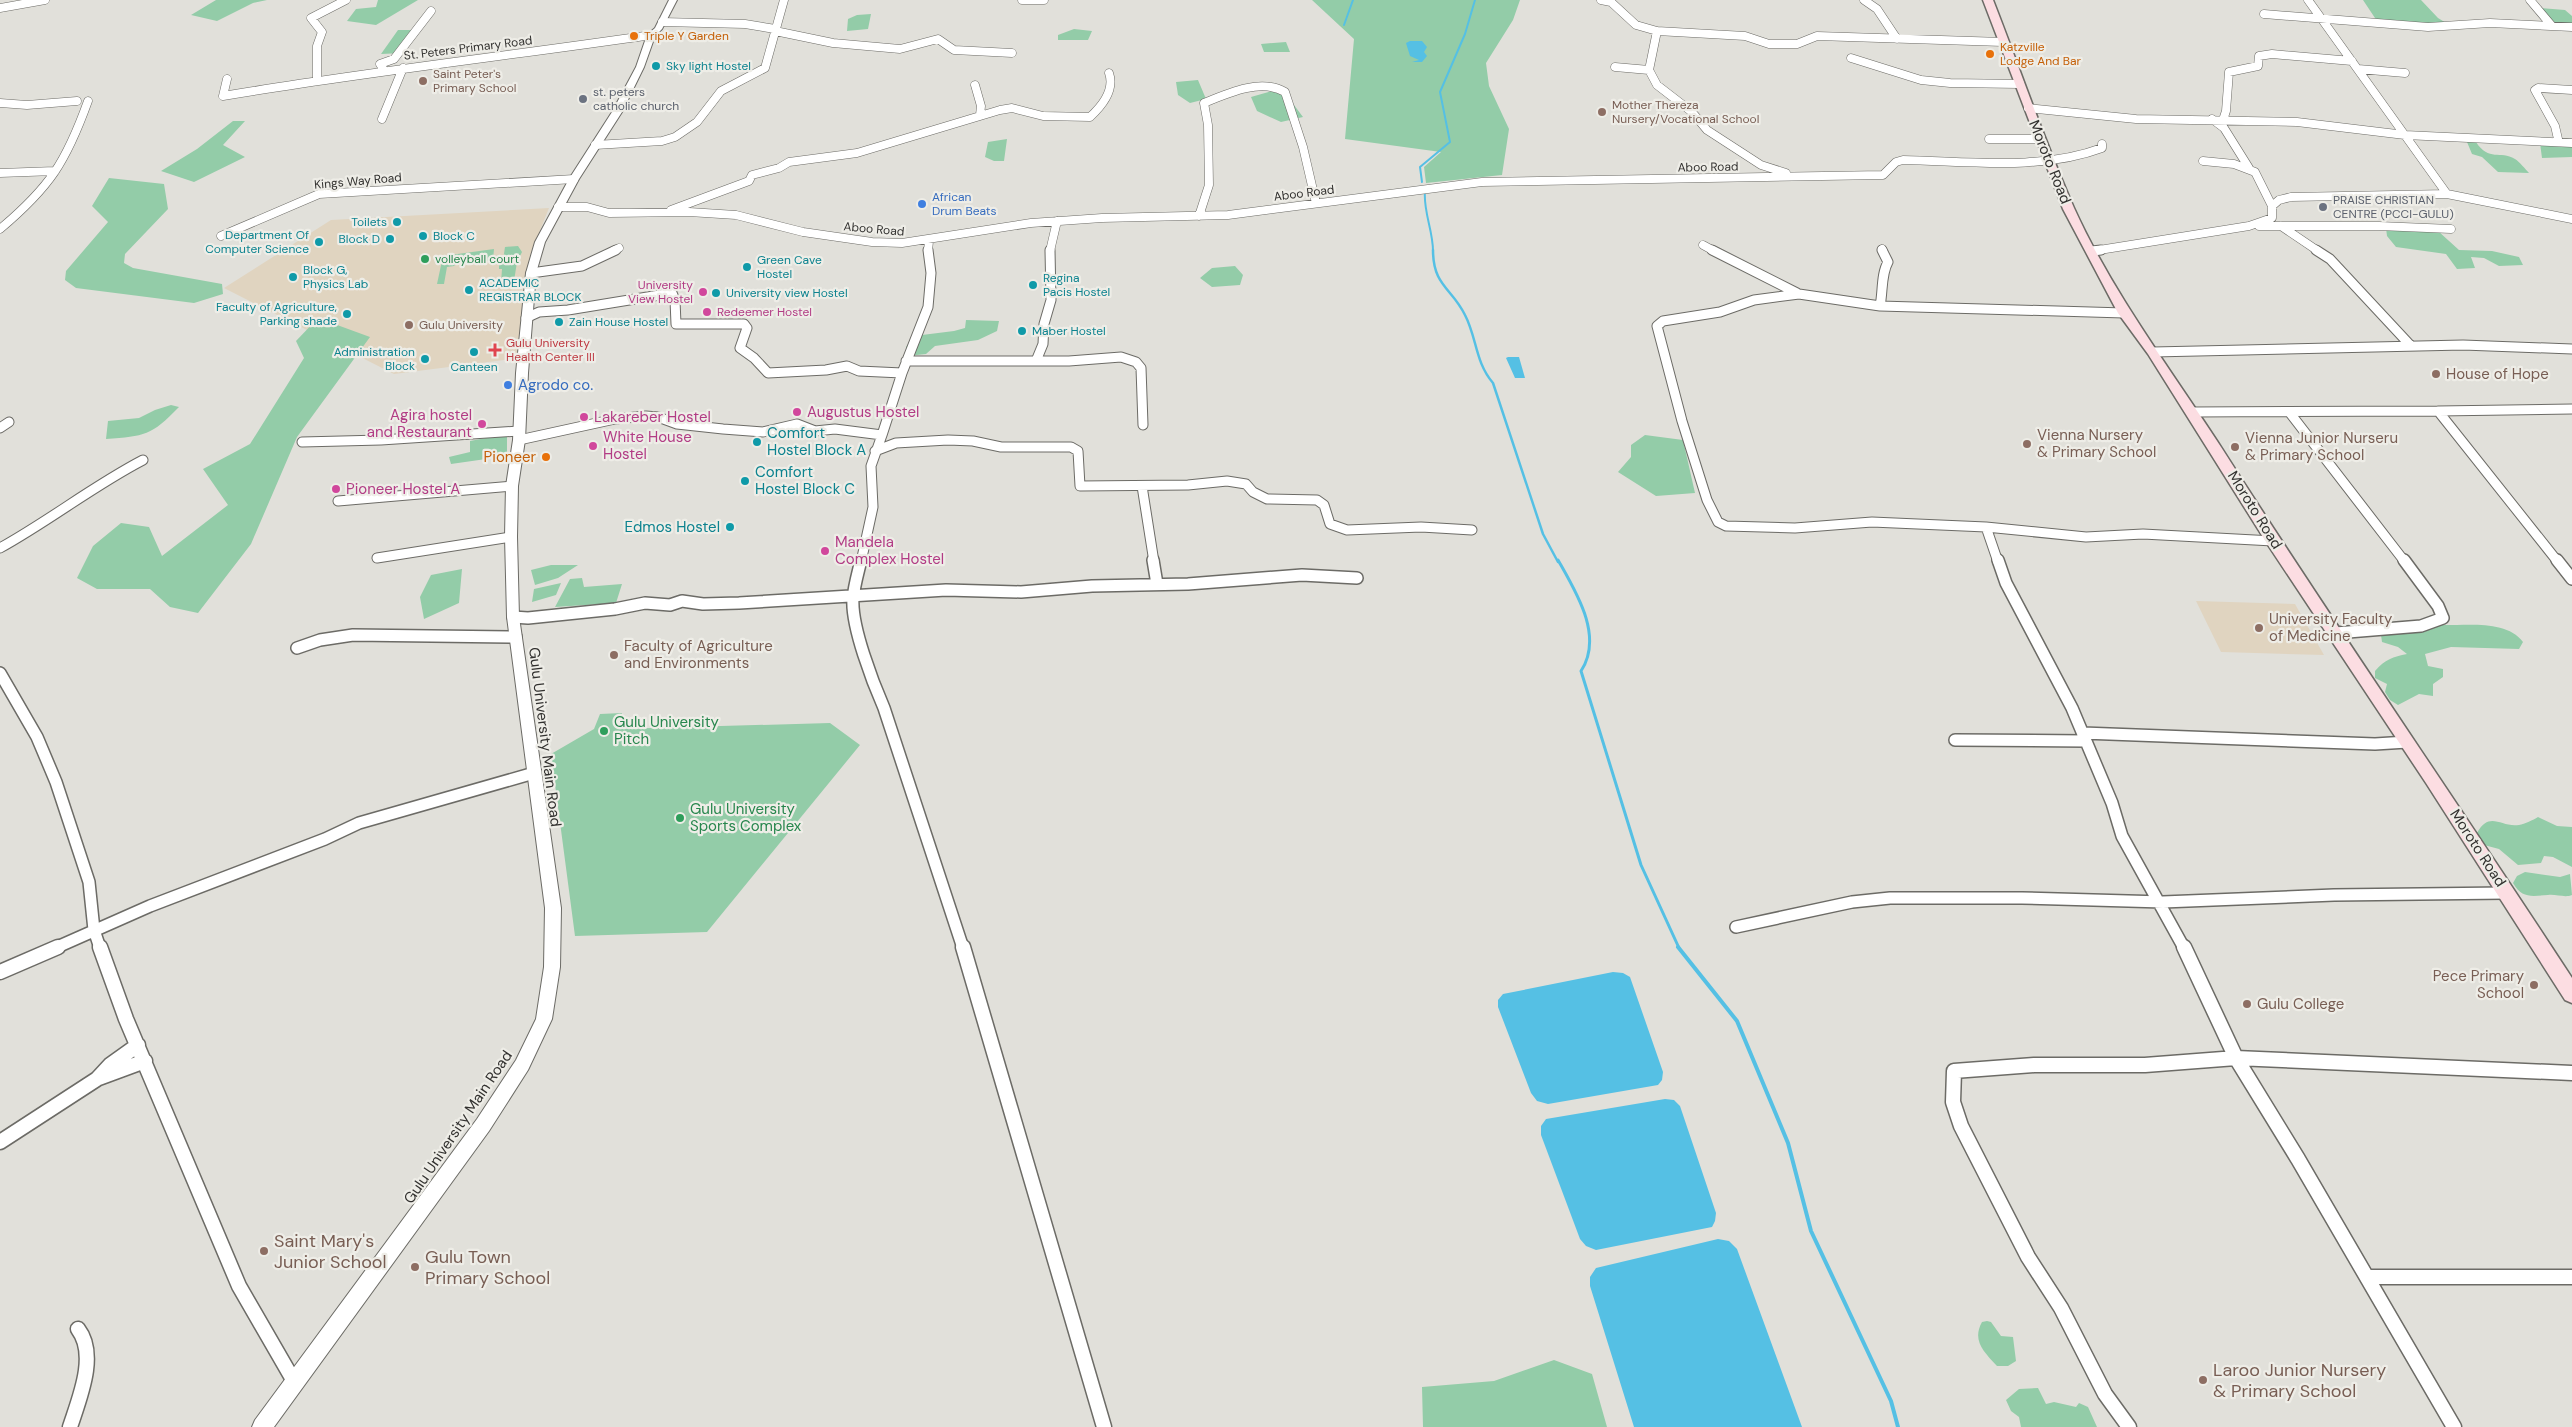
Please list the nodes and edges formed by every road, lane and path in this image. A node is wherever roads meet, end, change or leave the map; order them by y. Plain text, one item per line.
1 (45, 0) edge
2 (346, 0) edge
3 (673, 0) edge
4 (784, 0) edge
5 (1022, 0) edge
6 (1044, 0) edge
7 (1601, 0) edge
8 (1864, 0) edge
9 (1988, 0) edge
10 (2308, 0) edge
11 (2530, 0) edge
12 (0, 8) edge
13 (431, 10) dead end
14 (2264, 14) dead end
15 (2322, 19) junction
16 (662, 22) junction
17 (2552, 26) junction
18 (2572, 26) edge
19 (775, 30) junction
20 (1657, 31) junction
21 (651, 35) junction
22 (1897, 39) junction
23 (2003, 42) junction
24 (1012, 53) dead end
25 (1851, 58) dead end
26 (2352, 61) junction
27 (1615, 67) dead end
28 (403, 68) junction
29 (2358, 69) junction
30 (384, 70) junction
31 (1649, 70) junction
32 (1109, 73) dead end
33 (2405, 73) dead end
34 (227, 79) dead end
35 (317, 80) junction
36 (2020, 84) junction
37 (975, 85) dead end
38 (2572, 90) edge
39 (77, 101) dead end
40 (88, 101) dead end
41 (0, 103) edge
42 (2028, 108) junction
43 (980, 115) junction
44 (382, 119) dead end
45 (2212, 119) junction
46 (2223, 120) junction
47 (2405, 135) junction
48 (1989, 139) dead end
49 (2041, 139) junction
50 (2556, 142) junction
51 (2572, 143) edge
52 (2102, 144) dead end
53 (595, 145) junction
54 (2203, 161) dead end
55 (2050, 162) junction
56 (2249, 168) junction
57 (55, 172) junction
58 (0, 173) edge
59 (1798, 177) junction
60 (574, 179) junction
61 (2446, 194) junction
62 (1316, 203) junction
63 (2272, 206) junction
64 (558, 207) junction
65 (664, 212) junction
66 (1199, 216) junction
67 (2272, 218) junction
68 (2572, 219) edge
69 (1057, 221) junction
70 (2249, 226) junction
71 (2281, 226) junction
72 (0, 229) edge
73 (2451, 229) dead end
74 (221, 236) dead end
75 (929, 241) junction
76 (1703, 245) dead end
77 (619, 248) dead end
78 (1882, 249) dead end
79 (2092, 250) junction
80 (531, 272) junction
81 (1799, 294) junction
82 (1880, 306) junction
83 (2124, 313) junction
84 (526, 318) junction
85 (2411, 346) junction
86 (2572, 349) edge
87 (2153, 352) junction
88 (906, 361) junction
89 (1036, 361) junction
90 (902, 373) junction
91 (2572, 409) edge
92 (2192, 412) junction
93 (2438, 412) junction
94 (2290, 413) junction
95 (9, 422) dead end
96 (1143, 425) dead end
97 (0, 428) edge
98 (882, 435) junction
99 (519, 436) junction
100 (302, 442) dead end
101 (875, 451) junction
102 (143, 460) dead end
103 (512, 486) junction
104 (1142, 486) junction
105 (338, 502) dead end
106 (1986, 527) junction
107 (1472, 530) dead end
108 (511, 537) junction
109 (2274, 540) junction
110 (0, 548) edge
111 (377, 558) dead end
112 (1357, 578) dead end
113 (2572, 579) edge
114 (1157, 584) junction
115 (853, 597) junction
116 (513, 617) junction
117 (2336, 633) junction
118 (516, 637) junction
119 (298, 648) dead end
120 (0, 673) edge
121 (2084, 737) junction
122 (1955, 740) dead end
123 (2407, 742) junction
124 (534, 773) junction
125 (2506, 893) junction
126 (2157, 902) junction
127 (1736, 926) dead end
128 (94, 930) junction
129 (0, 972) edge
130 (2572, 994) edge
131 (138, 1045) junction
132 (2236, 1058) junction
133 (145, 1061) junction
134 (2572, 1073) edge
135 (97, 1079) junction
136 (0, 1142) edge
137 (2368, 1277) junction
138 (2572, 1277) edge
139 (78, 1329) dead end
140 (295, 1383) junction
141 (70, 1427) edge
142 (262, 1427) edge
143 (1104, 1427) edge
144 (2129, 1427) edge
145 (2454, 1427) edge

1 - 12 street
2 - 35 street
3 - 16 street, Gulu University Main Road
4 - 19 street
5 - 6 street
7 - 20 street
8 - 22 street
9 - 23 main road, Moroto Road
10 - 15 street
11 - 17 street
13 - 30 street
14 - 15 street
15 - 17 street
15 - 26 street
16 - 19 street
16 - 21 street, Gulu University Main Road
17 - 18 street
19 - 24 street
19 - 53 street
20 - 22 street
20 - 31 street
21 - 28 street, St. Peters Primary Road
21 - 53 street, Gulu University Main Road
22 - 23 street
23 - 36 main road, Moroto Road
25 - 36 street
26 - 29 street
26 - 46 street
27 - 31 street
28 - 30 street, St. Peters Primary Road
28 - 44 street
29 - 33 street
29 - 47 street
30 - 35 street, St. Peters Primary Road
31 - 59 street
32 - 43 street
34 - 35 street, St. Peters Primary Road
36 - 42 main road, Moroto Road
37 - 43 street
38 - 50 street
39 - 41 street
40 - 57 street
42 - 45 street
42 - 49 main road, Moroto Road
43 - 65 street
45 - 46 street
45 - 56 street
46 - 47 street
47 - 50 street
47 - 61 street
48 - 49 street
49 - 55 main road, Moroto Road
50 - 51 street
52 - 55 street, Aboo Road
53 - 60 street, Gulu University Main Road
54 - 56 street
55 - 59 street, Aboo Road
55 - 79 main road, Moroto Road
56 - 63 street
57 - 58 street
57 - 72 street
59 - 62 street, Aboo Road
60 - 64 street, Gulu University Main Road
60 - 74 street, Kings Way Road
61 - 63 street
61 - 68 street
62 - 66 street, Aboo Road
62 - 66 street
63 - 67 street
64 - 65 street, Aboo Road
64 - 80 street, Gulu University Main Road
65 - 75 street, Aboo Road
66 - 69 street, Aboo Road
67 - 70 street
67 - 71 street
69 - 75 street, Aboo Road
69 - 89 street
70 - 71 street
70 - 79 street
71 - 73 street
71 - 85 street
75 - 88 street
76 - 81 street
77 - 80 street
78 - 82 street
79 - 83 main road, Moroto Road
80 - 84 street, Gulu University Main Road
81 - 82 street
81 - 106 street
82 - 83 street
83 - 87 main road, Moroto Road
84 - 90 street
84 - 99 street, Gulu University Main Road
85 - 86 street
85 - 87 street
87 - 92 main road, Moroto Road
88 - 89 street
88 - 90 street
89 - 96 street
90 - 98 street
91 - 93 street
92 - 94 street
92 - 109 main road, Moroto Road
93 - 94 street
93 - 113 street
94 - 117 street
95 - 97 street
98 - 99 street
98 - 101 street
99 - 100 street
99 - 103 street, Gulu University Main Road
101 - 104 street
101 - 115 street
102 - 110 street
103 - 105 street
103 - 108 street, Gulu University Main Road
104 - 107 street
104 - 114 street
106 - 109 street
106 - 121 street
108 - 111 street
108 - 116 street, Gulu University Main Road
109 - 117 main road, Moroto Road
112 - 114 street
114 - 115 street
115 - 116 street
115 - 143 street
116 - 118 street, Gulu University Main Road
117 - 123 main road, Moroto Road
118 - 119 street
118 - 124 street, Gulu University Main Road
120 - 128 street
121 - 122 street
121 - 123 street
121 - 126 street
123 - 125 main road, Moroto Road
124 - 128 street
124 - 140 street, Gulu University Main Road
125 - 126 street
125 - 130 main road, Moroto Road
126 - 127 street
126 - 132 street
128 - 129 street
128 - 131 street
131 - 133 street
131 - 135 street
132 - 134 street
132 - 137 street
132 - 144 street
133 - 135 street
133 - 140 street
135 - 136 street
137 - 138 street
137 - 145 street
139 - 141 street
140 - 142 street, Gulu University Main Road

